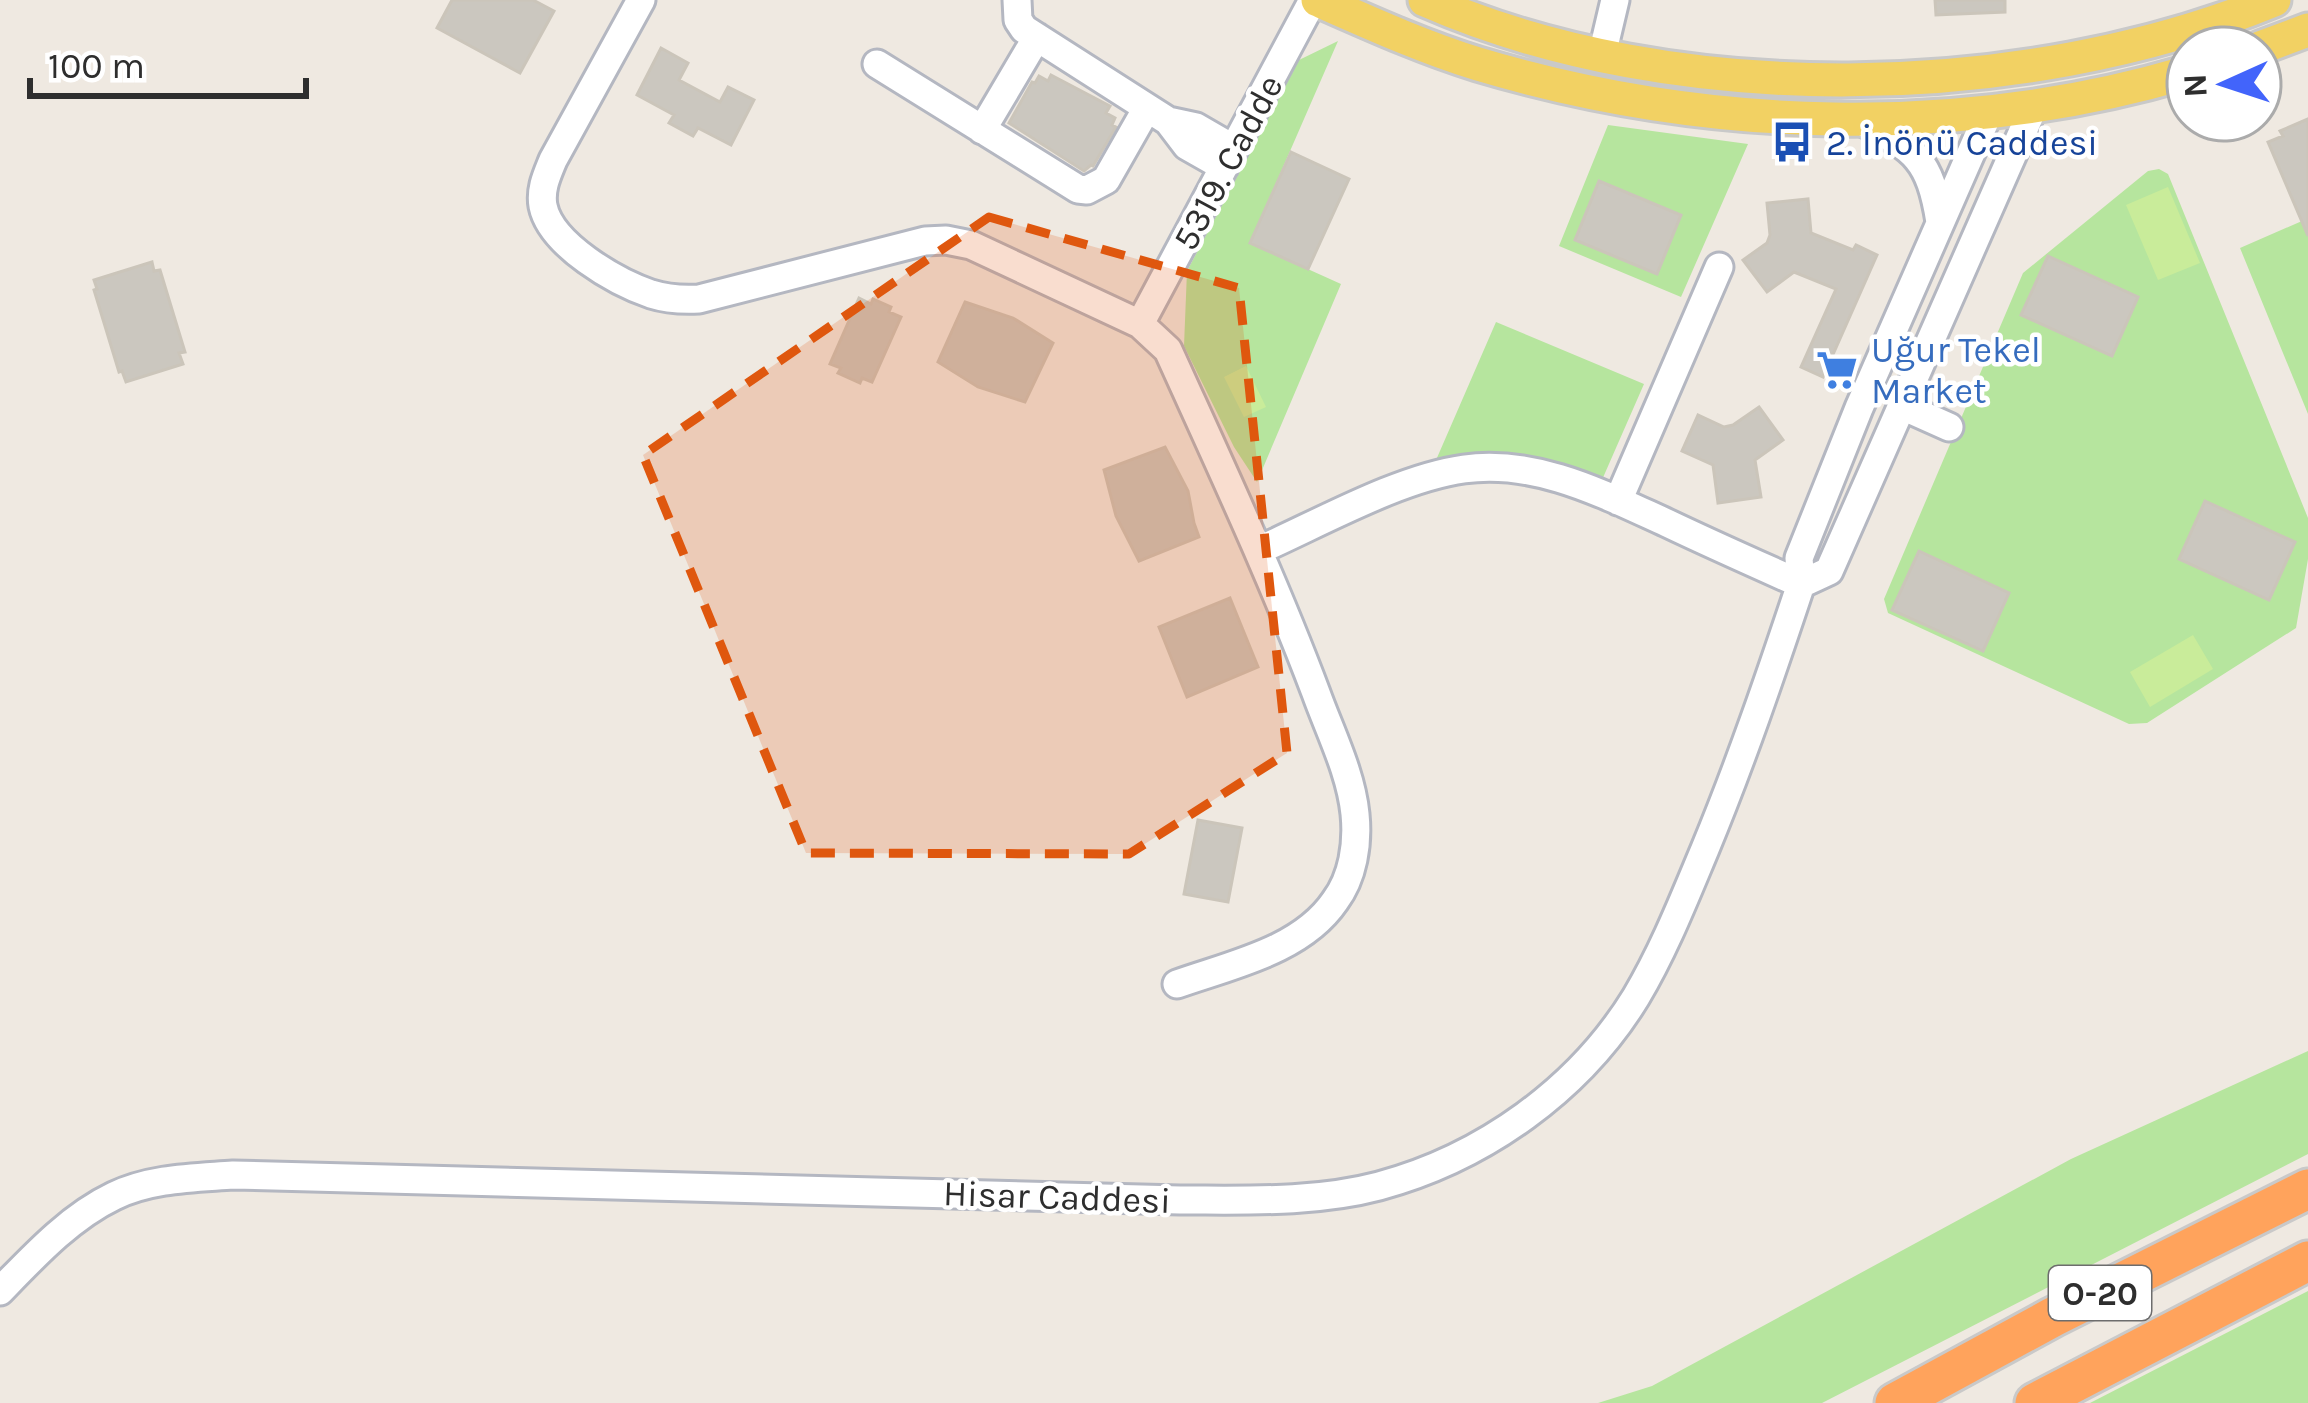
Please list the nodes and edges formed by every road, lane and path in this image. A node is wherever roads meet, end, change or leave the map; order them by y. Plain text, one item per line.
1 (641, 0) edge
2 (1017, 0) edge
3 (1315, 0) edge
4 (1425, 0) edge
5 (1615, 0) edge
6 (2274, 0) edge
7 (1037, 38) junction
8 (1602, 55) junction
9 (877, 64) dead end
10 (2030, 67) junction
11 (1986, 72) junction
12 (2164, 78) edge
13 (1594, 93) junction
14 (2034, 106) junction
15 (1989, 112) junction
16 (1158, 114) junction
17 (1853, 117) junction
18 (982, 130) junction
19 (1229, 158) junction
20 (1940, 223) junction
21 (1719, 267) dead end
22 (1140, 324) junction
23 (1859, 408) junction
24 (1898, 415) junction
25 (1949, 427) dead end
26 (1618, 501) junction
27 (1258, 550) junction
28 (1801, 584) junction
29 (1177, 984) dead end
30 (2308, 1189) edge
31 (2308, 1262) edge
32 (0, 1291) edge
33 (1895, 1403) edge
34 (2035, 1403) edge

1 - 22 street
2 - 7 street
3 - 13 main road
3 - 19 street, 5319. Cadde
4 - 8 main road
5 - 8 street
6 - 10 main road
7 - 16 street
7 - 18 street
8 - 11 main road
8 - 13 main road
9 - 18 street
10 - 11 main road
10 - 14 main road
11 - 15 main road
12 - 14 main road
13 - 17 main road
14 - 15 main road
14 - 24 street, Hisar Caddesi
15 - 17 main road
15 - 20 street, Hisar Caddesi
16 - 18 street
16 - 19 street
17 - 20 street
19 - 22 street, 5319. Cadde
20 - 23 street, Hisar Caddesi
21 - 26 street
22 - 27 street
23 - 24 street
23 - 28 street, Hisar Caddesi
24 - 25 street
24 - 28 street, Hisar Caddesi
26 - 27 street
26 - 28 street
27 - 29 street
28 - 32 street, Hisar Caddesi
30 - 33 highway, O-20
31 - 34 highway

